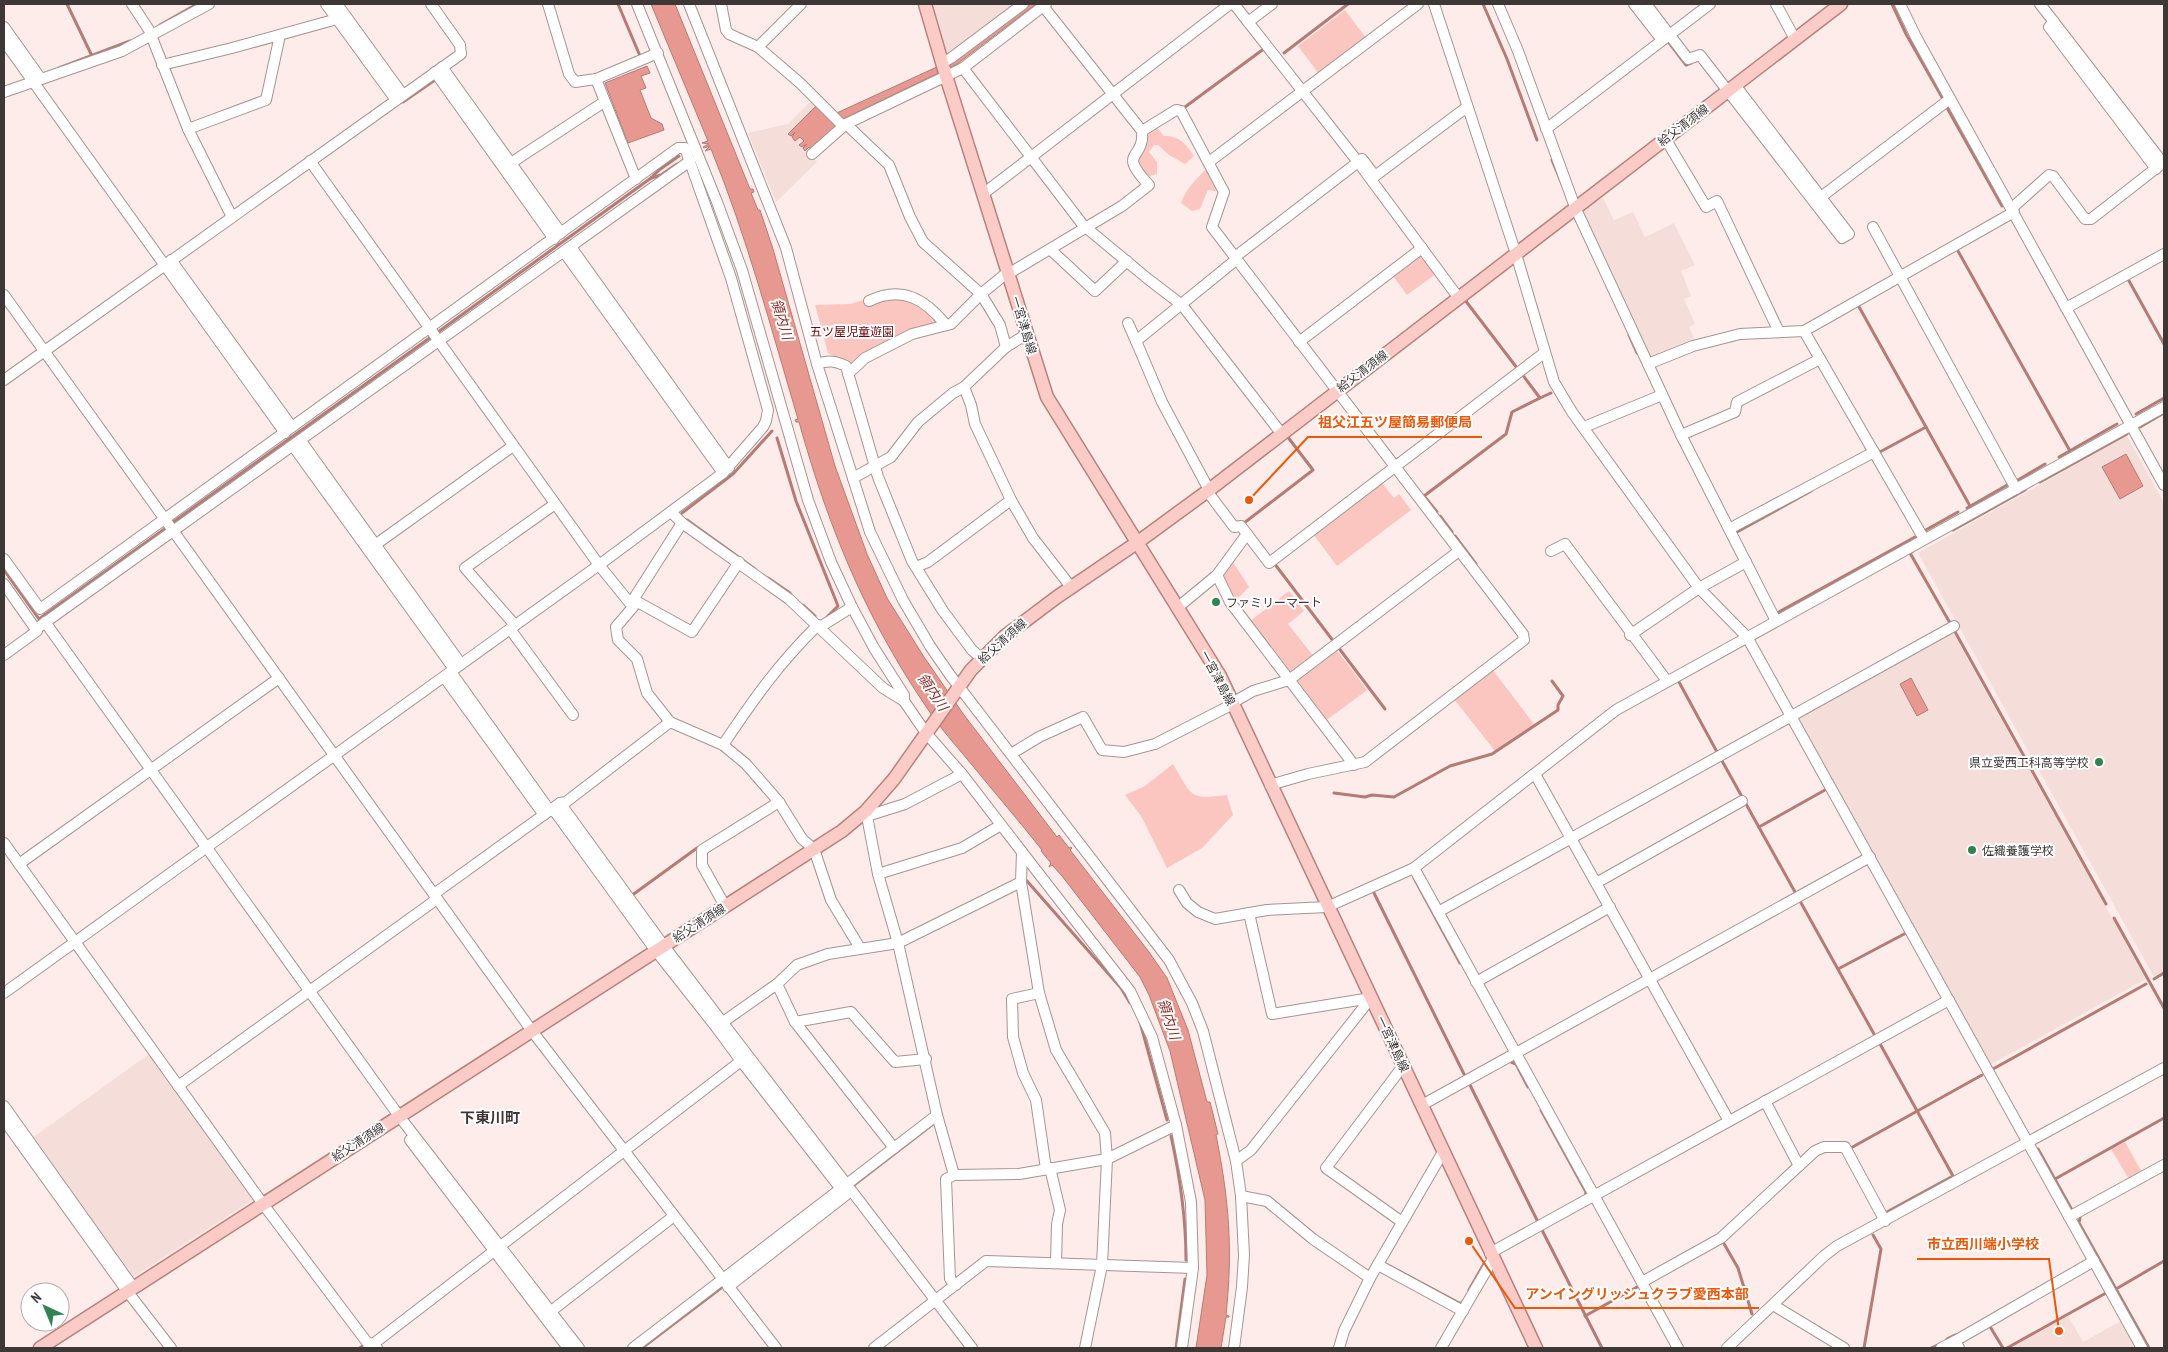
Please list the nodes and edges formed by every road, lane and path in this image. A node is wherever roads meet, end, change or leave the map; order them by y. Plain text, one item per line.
1 (132, 4) edge
2 (208, 4) edge
3 (326, 4) edge
4 (337, 4) edge
5 (431, 4) edge
6 (548, 4) edge
7 (637, 4) edge
8 (688, 4) edge
9 (720, 4) edge
10 (800, 4) edge
11 (925, 4) edge
12 (1023, 4) edge
13 (1272, 4) edge
14 (1418, 4) edge
15 (1434, 4) edge
16 (1498, 4) edge
17 (1634, 4) edge
18 (1646, 4) edge
19 (1710, 4) edge
20 (1776, 4) edge
21 (1841, 4) edge
22 (1900, 4) edge
23 (2040, 4) edge
24 (1044, 5) edge
25 (337, 19) junction
26 (1248, 22) junction
27 (4, 27) edge
28 (280, 35) junction
29 (151, 36) junction
30 (1666, 38) junction
31 (1795, 39) junction
32 (4, 41) edge
33 (758, 47) junction
34 (658, 53) junction
35 (162, 65) junction
36 (963, 68) junction
37 (943, 69) junction
38 (438, 70) junction
39 (596, 79) junction
40 (37, 80) junction
41 (1731, 88) junction
42 (4, 92) edge
43 (1302, 92) junction
44 (1112, 94) junction
45 (399, 97) junction
46 (1950, 98) junction
47 (604, 102) junction
48 (1467, 107) junction
49 (843, 124) junction
50 (188, 129) junction
51 (1546, 129) junction
52 (1142, 131) junction
53 (1665, 138) junction
54 (812, 154) dead end
55 (1030, 158) junction
56 (310, 161) junction
57 (690, 161) junction
58 (1209, 162) junction
59 (1358, 162) junction
60 (511, 163) junction
61 (2161, 165) edge
62 (636, 179) junction
63 (983, 194) junction
64 (1821, 197) junction
65 (1575, 207) junction
66 (2013, 210) junction
67 (232, 217) junction
68 (1086, 227) junction
69 (1873, 227) dead end
70 (558, 236) junction
71 (1422, 248) junction
72 (567, 249) junction
73 (1051, 250) junction
74 (1516, 254) junction
75 (2164, 254) edge
76 (1236, 258) junction
77 (1127, 261) junction
78 (168, 263) junction
79 (1008, 273) junction
80 (1899, 277) junction
81 (981, 294) junction
82 (4, 295) edge
83 (1458, 297) junction
84 (869, 301) dead end
85 (1182, 305) junction
86 (2066, 308) junction
87 (1128, 324) dead end
88 (946, 325) junction
89 (430, 329) junction
90 (1804, 331) junction
91 (1779, 332) junction
92 (1027, 334) junction
93 (439, 341) junction
94 (1136, 341) junction
95 (1300, 342) junction
96 (1006, 347) junction
97 (44, 350) junction
98 (1544, 353) junction
99 (1820, 359) junction
100 (817, 364) junction
101 (1648, 364) junction
102 (848, 374) junction
103 (4, 380) edge
104 (964, 388) junction
105 (1337, 390) junction
106 (1662, 394) junction
107 (2164, 407) edge
108 (2131, 426) junction
109 (1584, 427) junction
110 (288, 430) junction
111 (1281, 433) junction
112 (1681, 435) junction
113 (297, 443) junction
114 (513, 446) junction
115 (1874, 452) junction
116 (875, 467) junction
117 (1395, 467) junction
118 (726, 470) junction
119 (853, 478) junction
120 (2164, 486) edge
121 (2016, 489) junction
122 (1208, 490) junction
123 (1011, 500) junction
124 (555, 504) junction
125 (671, 512) junction
126 (164, 519) junction
127 (682, 523) junction
128 (1729, 529) junction
129 (174, 532) junction
130 (1247, 534) junction
131 (1924, 539) junction
132 (1138, 542) junction
133 (375, 545) junction
134 (1459, 551) junction
135 (1551, 551) dead end
136 (4, 559) edge
137 (739, 562) junction
138 (1746, 562) junction
139 (598, 565) junction
140 (916, 567) junction
141 (1217, 575) junction
142 (4, 584) edge
143 (1071, 587) junction
144 (1699, 588) junction
145 (632, 602) junction
146 (852, 607) junction
147 (1178, 608) junction
148 (1776, 621) junction
149 (40, 626) junction
150 (819, 626) junction
151 (1954, 626) dead end
152 (513, 627) junction
153 (1630, 634) junction
154 (1747, 637) junction
155 (4, 655) edge
156 (981, 658) junction
157 (452, 670) junction
158 (279, 678) junction
159 (1290, 680) junction
160 (1667, 681) junction
161 (958, 688) junction
162 (904, 701) junction
163 (1232, 704) junction
164 (573, 715) dead end
165 (1791, 716) junction
166 (670, 722) junction
167 (928, 730) junction
168 (723, 745) junction
169 (1011, 754) junction
170 (335, 755) junction
171 (1354, 765) junction
172 (148, 771) junction
173 (962, 774) junction
174 (1535, 774) junction
175 (1270, 785) junction
176 (1742, 801) dead end
177 (779, 802) junction
178 (552, 810) junction
179 (867, 813) junction
180 (1001, 824) junction
181 (1571, 838) junction
182 (4, 843) edge
183 (204, 849) junction
184 (814, 849) junction
185 (1022, 852) junction
186 (1870, 857) junction
187 (19, 864) junction
188 (1414, 868) junction
189 (878, 874) junction
190 (1021, 882) junction
191 (1596, 883) junction
192 (1179, 890) dead end
193 (436, 896) junction
194 (725, 906) junction
195 (1328, 907) junction
196 (1610, 908) junction
197 (1438, 912) junction
198 (1249, 913) junction
199 (75, 942) junction
200 (898, 943) junction
201 (660, 948) junction
202 (860, 948) junction
203 (1650, 979) junction
204 (1476, 982) junction
205 (777, 984) junction
206 (4, 992) edge
207 (307, 993) junction
208 (1039, 993) junction
209 (1371, 998) junction
210 (1949, 1000) junction
211 (794, 1022) junction
212 (719, 1025) junction
213 (532, 1031) junction
214 (1515, 1054) junction
215 (926, 1059) junction
216 (741, 1060) junction
217 (1403, 1066) junction
218 (2164, 1068) edge
219 (178, 1086) junction
220 (1765, 1101) junction
221 (1422, 1105) junction
222 (4, 1106) edge
223 (937, 1115) junction
224 (397, 1118) junction
225 (4, 1120) edge
226 (1729, 1121) junction
227 (1176, 1125) junction
228 (2028, 1143) junction
229 (894, 1148) junction
230 (624, 1150) junction
231 (1443, 1152) junction
232 (1107, 1159) junction
233 (1236, 1161) junction
234 (2164, 1165) edge
235 (1799, 1166) junction
236 (1048, 1169) junction
237 (954, 1175) junction
238 (846, 1188) junction
239 (1241, 1196) junction
240 (1594, 1196) junction
241 (263, 1204) junction
242 (674, 1216) junction
243 (2069, 1217) junction
244 (1885, 1221) junction
245 (1402, 1222) junction
246 (497, 1248) junction
247 (1492, 1256) junction
248 (2094, 1261) junction
249 (1056, 1263) junction
250 (1102, 1265) junction
251 (1378, 1265) junction
252 (1193, 1268) junction
253 (1370, 1278) junction
254 (1642, 1282) junction
255 (726, 1283) junction
256 (956, 1285) junction
257 (130, 1289) junction
258 (936, 1301) junction
259 (1773, 1305) junction
260 (550, 1312) junction
261 (1463, 1312) junction
262 (1957, 1345) edge
263 (372, 1347) edge
264 (40, 1348) edge
265 (171, 1348) edge
266 (568, 1348) edge
267 (579, 1348) edge
268 (633, 1348) edge
269 (776, 1348) edge
270 (874, 1348) edge
271 (972, 1348) edge
272 (1085, 1348) edge
273 (1182, 1348) edge
274 (1234, 1348) edge
275 (1340, 1348) edge
276 (1441, 1348) edge
277 (1536, 1348) edge
278 (1678, 1348) edge
279 (1727, 1348) edge
280 (1844, 1348) edge
281 (1942, 1348) edge
282 (2142, 1348) edge

1 - 29 street
2 - 29 street
3 - 25 street
4 - 45 street
5 - 38 street
6 - 39 street
7 - 34 street
8 - 100 street
9 - 33 street
10 - 33 street
11 - 37 main road, 一宮津島線
12 - 37 street
13 - 26 street
14 - 43 street
15 - 48 street
16 - 51 street
17 - 30 street
18 - 30 street
19 - 30 street
20 - 31 street
21 - 31 main road, 給父清須線
22 - 46 street
23 - 61 street
24 - 36 street
24 - 44 street
25 - 28 street
25 - 45 street
26 - 43 street
26 - 44 street
27 - 40 street
28 - 35 street
28 - 50 street
29 - 35 street
29 - 40 street
30 - 41 street
30 - 51 street
31 - 41 main road, 給父清須線
32 - 40 street
33 - 49 street
34 - 39 street
34 - 146 street
35 - 50 street
36 - 37 street
36 - 55 street
37 - 49 street
37 - 63 main road, 一宮津島線
38 - 45 street
38 - 60 street
38 - 70 street
39 - 47 street
40 - 42 street
40 - 78 street
41 - 53 main road, 給父清須線
41 - 64 street
41 - 64 street
43 - 58 street
43 - 59 street
44 - 52 street
44 - 55 street
45 - 56 street
46 - 64 street
46 - 66 street
47 - 60 street
47 - 62 street
48 - 59 street
48 - 74 street
49 - 54 street
49 - 81 street
50 - 67 street
51 - 65 street
52 - 58 street
52 - 68 street
53 - 65 main road, 給父清須線
53 - 91 street
55 - 63 street
55 - 68 street
56 - 67 street
56 - 89 street
57 - 62 street
57 - 72 street
57 - 118 street
58 - 76 street
59 - 71 street
59 - 76 street
60 - 70 street
61 - 66 street
62 - 70 street
63 - 79 main road, 一宮津島線
65 - 74 main road, 給父清須線
65 - 101 street
66 - 80 street
66 - 86 street
67 - 78 street
68 - 73 street
68 - 77 street
69 - 80 street
70 - 89 street
71 - 83 street
71 - 95 street
72 - 93 street
72 - 118 street
73 - 77 street
73 - 79 street
74 - 83 main road, 給父清須線
74 - 98 street
75 - 86 street
76 - 85 street
76 - 95 street
77 - 85 street
78 - 97 street
78 - 110 street
79 - 81 street
79 - 92 main road, 一宮津島線
80 - 90 street
80 - 121 street
81 - 88 street
81 - 96 street
82 - 97 street
83 - 105 main road, 給父清須線
84 - 88 street
85 - 94 street
85 - 111 street
86 - 108 street
87 - 94 street
88 - 102 street
89 - 93 street
89 - 110 street
90 - 91 street
90 - 99 street
91 - 101 street
92 - 96 street
92 - 132 main road, 一宮津島線
93 - 113 street
93 - 114 street
94 - 122 street
95 - 105 street
96 - 104 street
97 - 103 street
97 - 126 street
98 - 109 street
98 - 117 street
99 - 112 street
99 - 115 street
100 - 102 street
100 - 119 street
101 - 106 street
102 - 116 street
104 - 116 street
104 - 123 street
105 - 111 main road, 給父清須線
105 - 117 street
106 - 109 street
106 - 112 street
107 - 108 street
108 - 120 street
108 - 121 street
109 - 144 street
110 - 126 street
111 - 122 main road, 給父清須線
112 - 128 street
113 - 129 street
113 - 133 street
113 - 157 street
114 - 124 street
114 - 133 street
115 - 128 street
115 - 131 street
116 - 119 street
116 - 140 street
117 - 130 street
117 - 134 street
118 - 125 street
119 - 161 street
121 - 131 street
122 - 130 street
122 - 132 main road, 給父清須線
123 - 140 street
123 - 143 street
124 - 139 street
124 - 152 street
125 - 127 street
125 - 139 street
126 - 129 street
126 - 136 street
127 - 137 street
127 - 145 street
128 - 138 street
129 - 149 street
129 - 158 street
130 - 141 street
131 - 148 street
132 - 143 main road, 給父清須線
132 - 147 main road, 一宮津島線
133 - 157 street
134 - 159 street
134 - 171 street
135 - 153 street
137 - 145 street
137 - 150 street
138 - 144 street
138 - 148 street
139 - 145 street
139 - 152 street
140 - 156 street
141 - 147 street
141 - 159 street
142 - 149 street
143 - 156 main road, 給父清須線
144 - 153 street
144 - 154 street
145 - 166 street
146 - 150 street
146 - 162 street
147 - 163 main road, 一宮津島線
148 - 154 street
149 - 155 street
149 - 172 street
150 - 162 street
150 - 168 street
151 - 165 street
152 - 157 street
152 - 164 street
153 - 160 street
154 - 160 street
154 - 165 street
156 - 161 main road, 給父清須線
157 - 170 street
157 - 178 street
158 - 170 street
158 - 172 street
159 - 163 street
159 - 171 street
160 - 174 street
161 - 167 main road, 給父清須線
161 - 169 street
162 - 167 street
163 - 169 street
163 - 175 main road, 一宮津島線
165 - 181 street
165 - 186 street
166 - 168 street
166 - 178 street
167 - 173 street
167 - 179 main road, 給父清須線
168 - 177 street
169 - 233 street
170 - 183 street
170 - 193 street
171 - 175 street
172 - 183 street
172 - 187 street
173 - 179 street
173 - 180 street
174 - 181 street
174 - 188 street
175 - 195 main road, 一宮津島線
176 - 191 street
177 - 184 street
177 - 194 street
178 - 193 street
178 - 201 street
179 - 184 main road, 給父清須線
179 - 189 street
180 - 185 street
180 - 189 street
181 - 191 street
181 - 197 street
182 - 187 street
183 - 199 street
183 - 207 street
184 - 194 main road, 給父清須線
184 - 202 street
185 - 190 street
185 - 227 street
186 - 203 street
186 - 210 street
187 - 199 street
188 - 195 street
188 - 197 street
189 - 200 street
190 - 200 street
190 - 208 street
191 - 196 street
192 - 198 street
193 - 207 street
193 - 213 street
194 - 201 main road, 給父清須線
195 - 198 street
195 - 209 main road, 一宮津島線
196 - 203 street
196 - 204 street
197 - 204 street
198 - 209 street
199 - 206 street
199 - 219 street
200 - 202 street
200 - 215 street
201 - 212 street
201 - 213 main road, 給父清須線
202 - 205 street
203 - 214 street
203 - 226 street
204 - 214 street
205 - 211 street
205 - 212 street
207 - 219 street
207 - 224 street
208 - 232 street
208 - 236 street
209 - 217 main road, 一宮津島線
209 - 233 street
210 - 220 street
210 - 228 street
211 - 215 street
211 - 229 street
212 - 216 street
212 - 238 street
213 - 224 main road, 給父清須線
213 - 230 street
214 - 221 street
214 - 240 street
215 - 223 street
216 - 230 street
216 - 238 street
217 - 221 main road, 一宮津島線
217 - 245 street
218 - 228 street
219 - 241 street
220 - 226 street
220 - 235 street
221 - 231 main road, 一宮津島線
222 - 257 street
223 - 229 street
223 - 237 street
224 - 241 main road, 給父清須線
224 - 246 street
225 - 257 street
226 - 240 street
227 - 232 street
227 - 252 street
228 - 243 street
228 - 244 street
229 - 238 street
230 - 242 street
230 - 246 street
231 - 245 street
231 - 247 main road, 一宮津島線
232 - 236 street
232 - 250 street
233 - 239 street
234 - 243 street
235 - 244 street
235 - 254 street
236 - 237 street
236 - 249 street
237 - 256 street
238 - 255 street
238 - 258 street
239 - 253 street
239 - 274 street
240 - 247 street
240 - 254 street
241 - 257 main road, 給父清須線
241 - 263 street
242 - 255 street
242 - 260 street
243 - 248 street
244 - 259 street
245 - 251 street
246 - 260 street
246 - 263 street
246 - 266 street
247 - 261 street
247 - 277 main road, 一宮津島線
248 - 262 street
248 - 282 street
249 - 250 street
249 - 256 street
250 - 252 street
250 - 272 street
251 - 253 street
251 - 261 street
252 - 273 street
253 - 275 street
254 - 278 street
255 - 268 street
255 - 269 street
256 - 258 street
257 - 264 main road, 給父清須線
257 - 265 street
258 - 270 street
258 - 271 street
259 - 279 street
259 - 280 street
260 - 267 street
261 - 276 street
262 - 281 street

